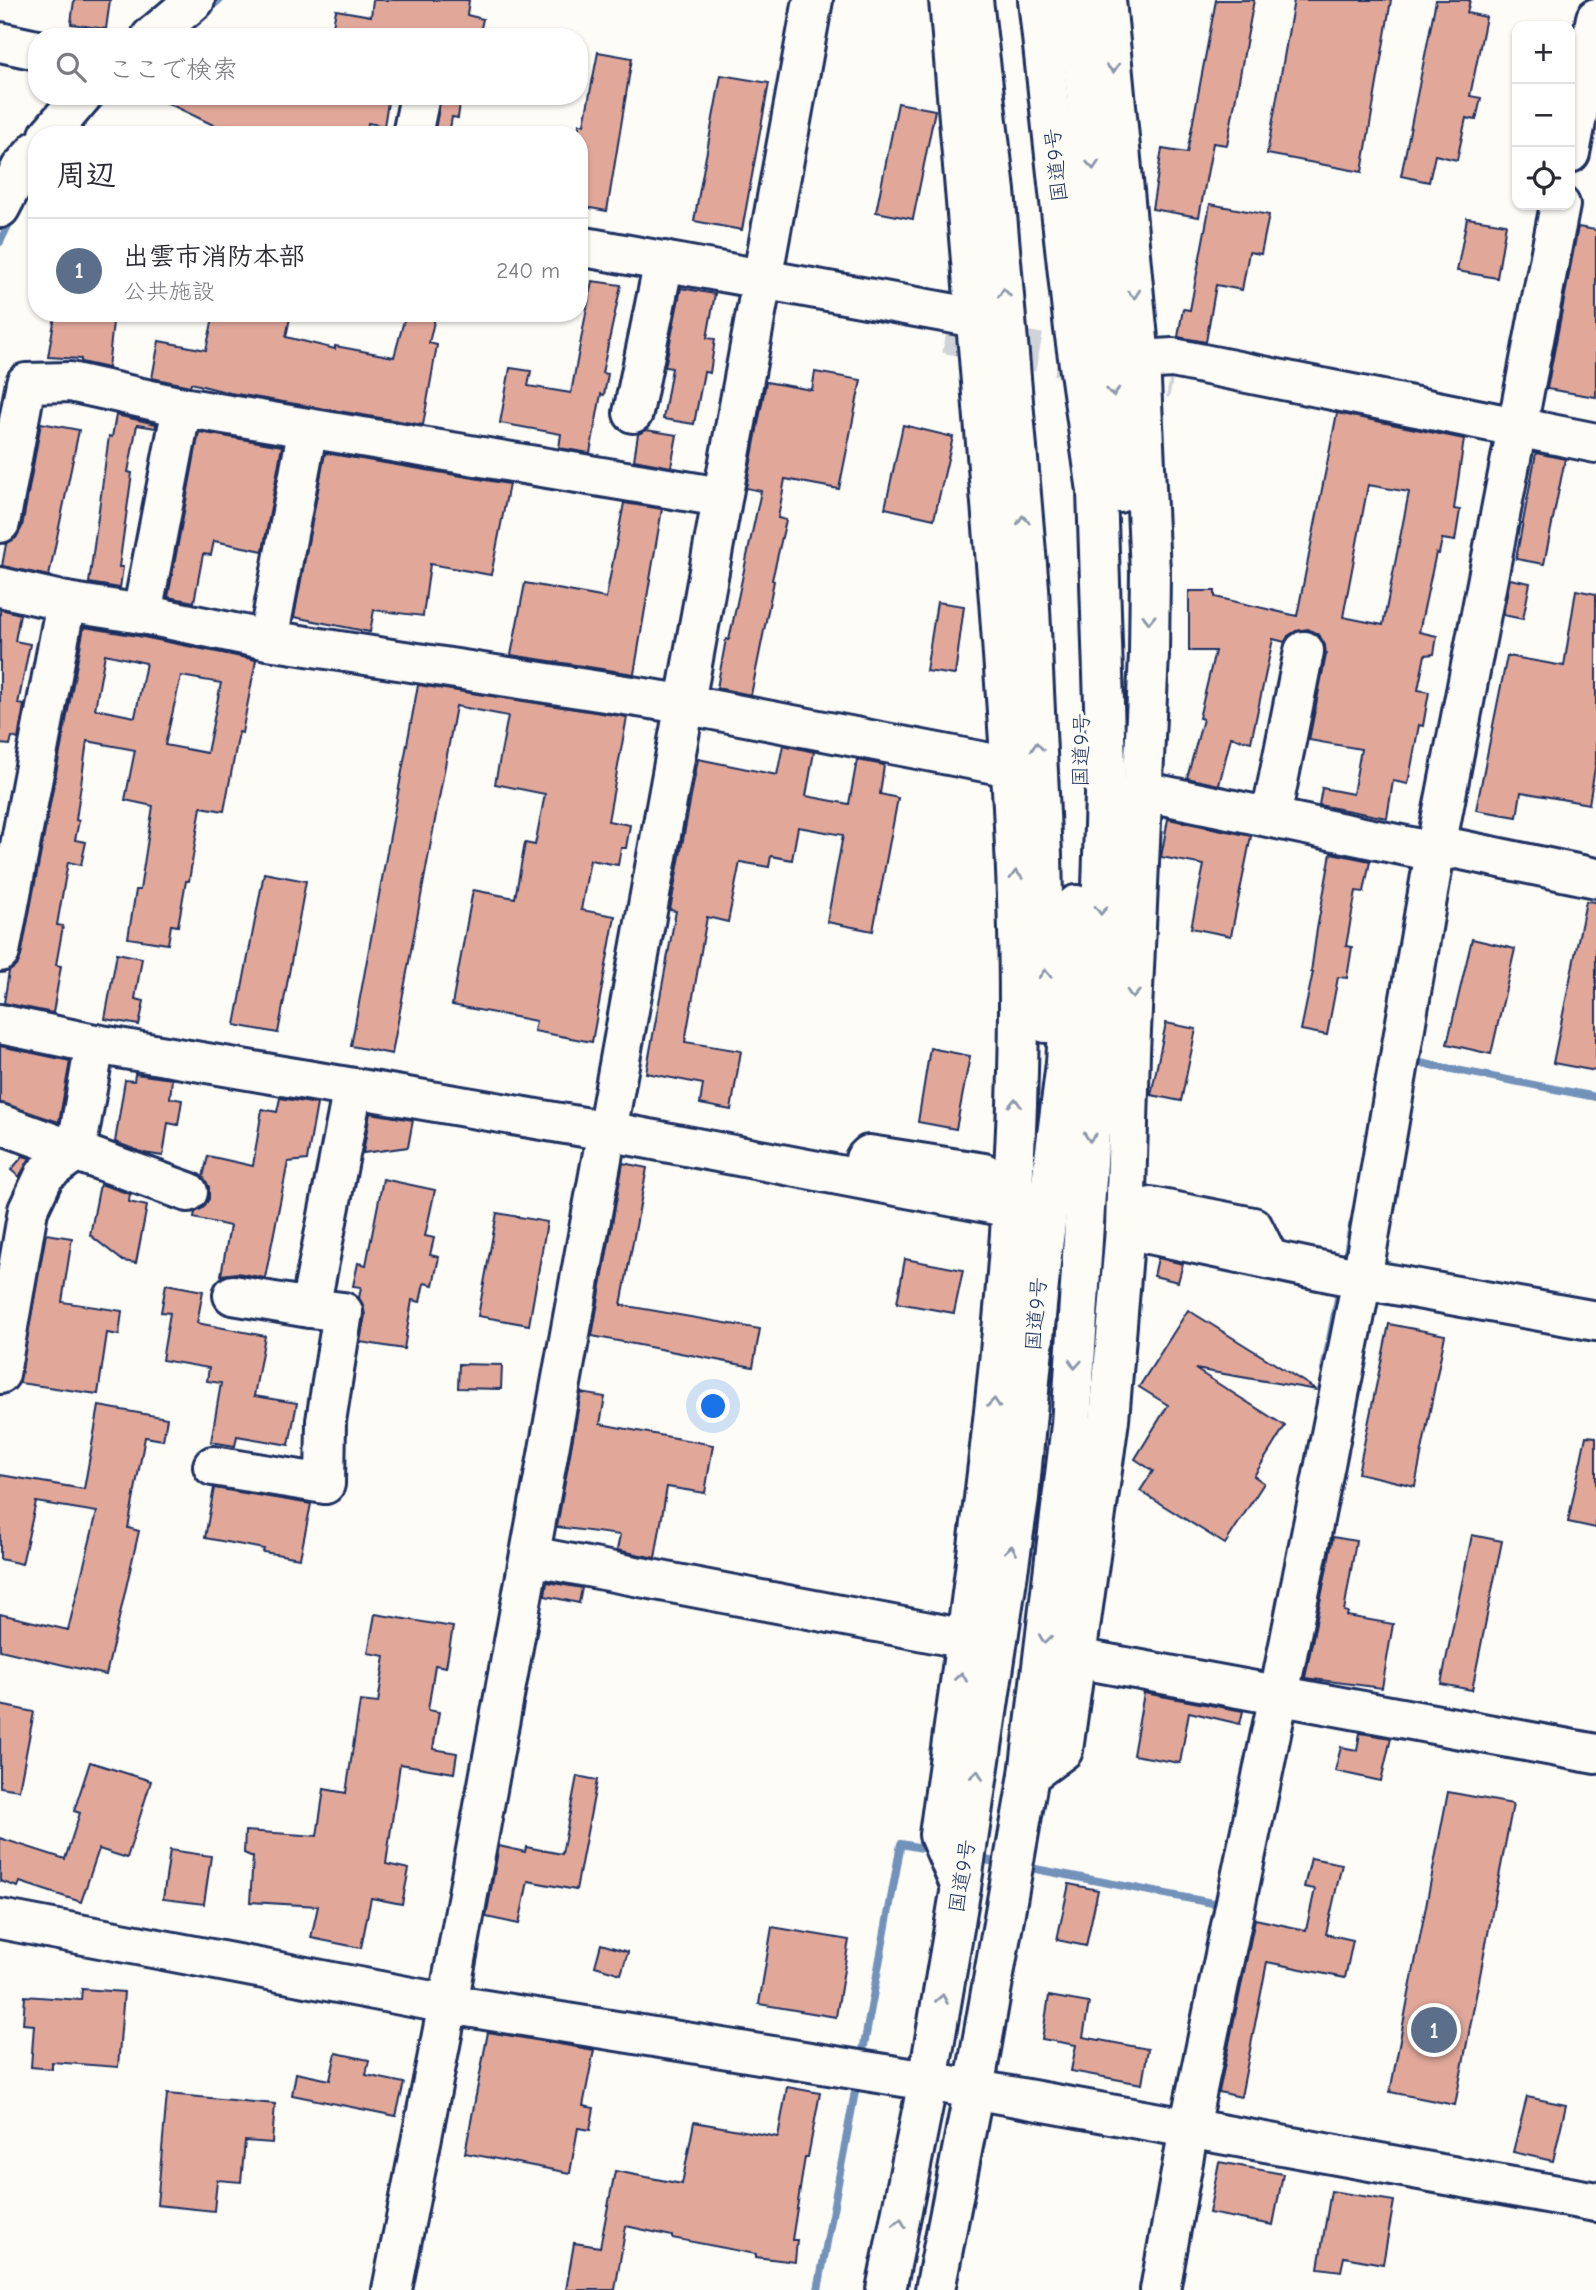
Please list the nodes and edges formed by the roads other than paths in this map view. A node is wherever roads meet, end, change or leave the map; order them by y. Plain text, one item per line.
1 (813, 0) edge
2 (949, 0) edge
3 (973, 0) edge
4 (1038, 0) edge
5 (1075, 0) edge
6 (1106, 0) edge
7 (1573, 0) edge
8 (182, 3) edge
9 (1596, 4) edge
10 (1596, 18) edge
11 (159, 28) edge
12 (0, 42) edge
13 (28, 48) edge
14 (1086, 93) junction
15 (75, 105) edge
16 (418, 105) edge
17 (57, 126) edge
18 (414, 126) edge
19 (1119, 131) junction
20 (961, 141) junction
21 (1571, 147) edge
22 (24, 163) edge
23 (995, 191) junction
24 (0, 208) edge
25 (1559, 210) edge
26 (588, 248) edge
27 (664, 261) junction
28 (761, 279) junction
29 (962, 326) junction
30 (1074, 329) junction
31 (1140, 360) junction
32 (1174, 379) tunnel mouth
33 (1277, 379) junction
34 (182, 407) junction
35 (633, 413) dead end
36 (1516, 428) junction
37 (305, 443) dead end
38 (1596, 443) edge
39 (721, 497) junction
40 (0, 523) edge
41 (1119, 533) junction
42 (995, 551) junction
43 (1150, 572) junction
44 (0, 587) edge
45 (1029, 588) junction
46 (66, 602) junction
47 (142, 614) junction
48 (268, 640) junction
49 (1304, 652) dead end
50 (683, 704) junction
51 (1106, 765) junction
52 (1011, 767) junction
53 (1143, 791) junction
54 (13, 808) edge
55 (1271, 817) junction
56 (1435, 852) junction
57 (1596, 878) edge
58 (0, 953) edge
59 (1098, 1008) junction
60 (0, 1024) edge
61 (94, 1044) junction
62 (1130, 1052) junction
63 (353, 1088) junction
64 (0, 1124) edge
65 (607, 1131) junction
66 (76, 1151) junction
67 (973, 1162) dead end
68 (857, 1166) junction
69 (188, 1192) dead end
70 (1186, 1193) dead end
71 (1012, 1208) junction
72 (1138, 1218) junction
73 (1261, 1243) junction
74 (1041, 1263) junction
75 (1362, 1279) junction
76 (233, 1295) dead end
77 (310, 1308) junction
78 (1596, 1321) edge
79 (0, 1374) edge
80 (1071, 1425) junction
81 (990, 1449) junction
82 (214, 1465) dead end
83 (1101, 1479) junction
84 (1019, 1498) junction
85 (530, 1556) junction
86 (966, 1639) junction
87 (1076, 1658) junction
88 (1279, 1695) junction
89 (1596, 1754) edge
90 (1029, 1775) junction
91 (961, 1887) junction
92 (0, 1919) edge
93 (448, 2004) junction
94 (928, 2081) junction
95 (974, 2089) junction
96 (1189, 2128) junction
97 (1596, 2202) edge
98 (392, 2290) edge
99 (886, 2290) edge
100 (935, 2290) edge
101 (1160, 2290) edge

1 - 28 main road
2 - 20 main road
3 - 23 main road
4 - 30 main road, 国道9号
5 - 14 main road
6 -> 19 main road
7 - 9 main road
8 - 11 main road
10 - 21 main road
12 - 13 main road
14 - 19 main road
14 -> 41 main road
15 - 17 main road
16 - 18 main road
19 -> 31 main road
20 - 23 main road
20 - 29 main road
22 - 24 main road
45 -> 23 main road
25 - 36 main road
26 - 27 main road
27 - 28 main road
27 - 35 main road
28 - 29 main road
28 - 39 main road
29 - 42 main road
30 - 51 main road, 国道9号
30 - 74 main road, 国道9号
31 - 33 main road
31 - 43 main road
32 - 33 main road
33 - 36 main road
34 - 39 main road
34 - 40 main road
34 - 47 main road
36 - 38 main road
36 - 56 main road
37 - 48 main road
39 - 50 main road
41 - 43 main road
41 - 51 main road
42 - 45 main road
42 - 52 main road
43 -> 53 main road
44 - 46 main road
74 -> 45 main road
46 - 47 main road
46 - 54 main road
47 - 48 main road
48 - 50 main road
49 - 55 main road
50 - 52 main road
50 - 65 main road
51 -> 59 main road, 国道9号
71 -> 52 main road
53 - 55 main road
53 -> 62 main road
54 - 58 main road
55 - 56 main road
56 - 57 main road
56 - 75 main road
59 - 62 main road
59 -> 80 main road, 国道9号
60 - 61 main road
61 - 63 main road
61 - 66 main road
62 - 72 main road
63 - 65 main road
63 - 77 main road
64 - 66 main road
65 - 68 main road
65 - 85 main road
66 - 69 main road
66 - 79 main road
67 - 68 main road
68 - 71 main road
70 - 73 main road
81 -> 71 main road
72 - 73 main road
72 - 83 main road
73 - 75 main road
74 - 84 main road, 国道9号
75 - 78 main road
75 - 88 main road
76 - 77 main road
77 - 82 main road
80 - 83 main road
80 -> 90 main road, 国道9号
81 - 84 main road
81 - 86 main road
83 - 87 main road
91 -> 84 main road, 国道9号
85 - 86 main road
85 - 93 main road
91 -> 86 main road
87 - 88 main road
87 - 90 main road
88 - 89 main road
88 - 96 main road
90 - 95 main road, 国道9号
94 -> 91 main road, 国道9号
92 - 93 main road
93 - 94 main road
93 - 98 main road
94 - 95 main road
99 -> 94 main road, 国道9号
95 - 96 main road
95 - 100 main road, 国道9号
96 - 97 main road
96 - 101 main road

